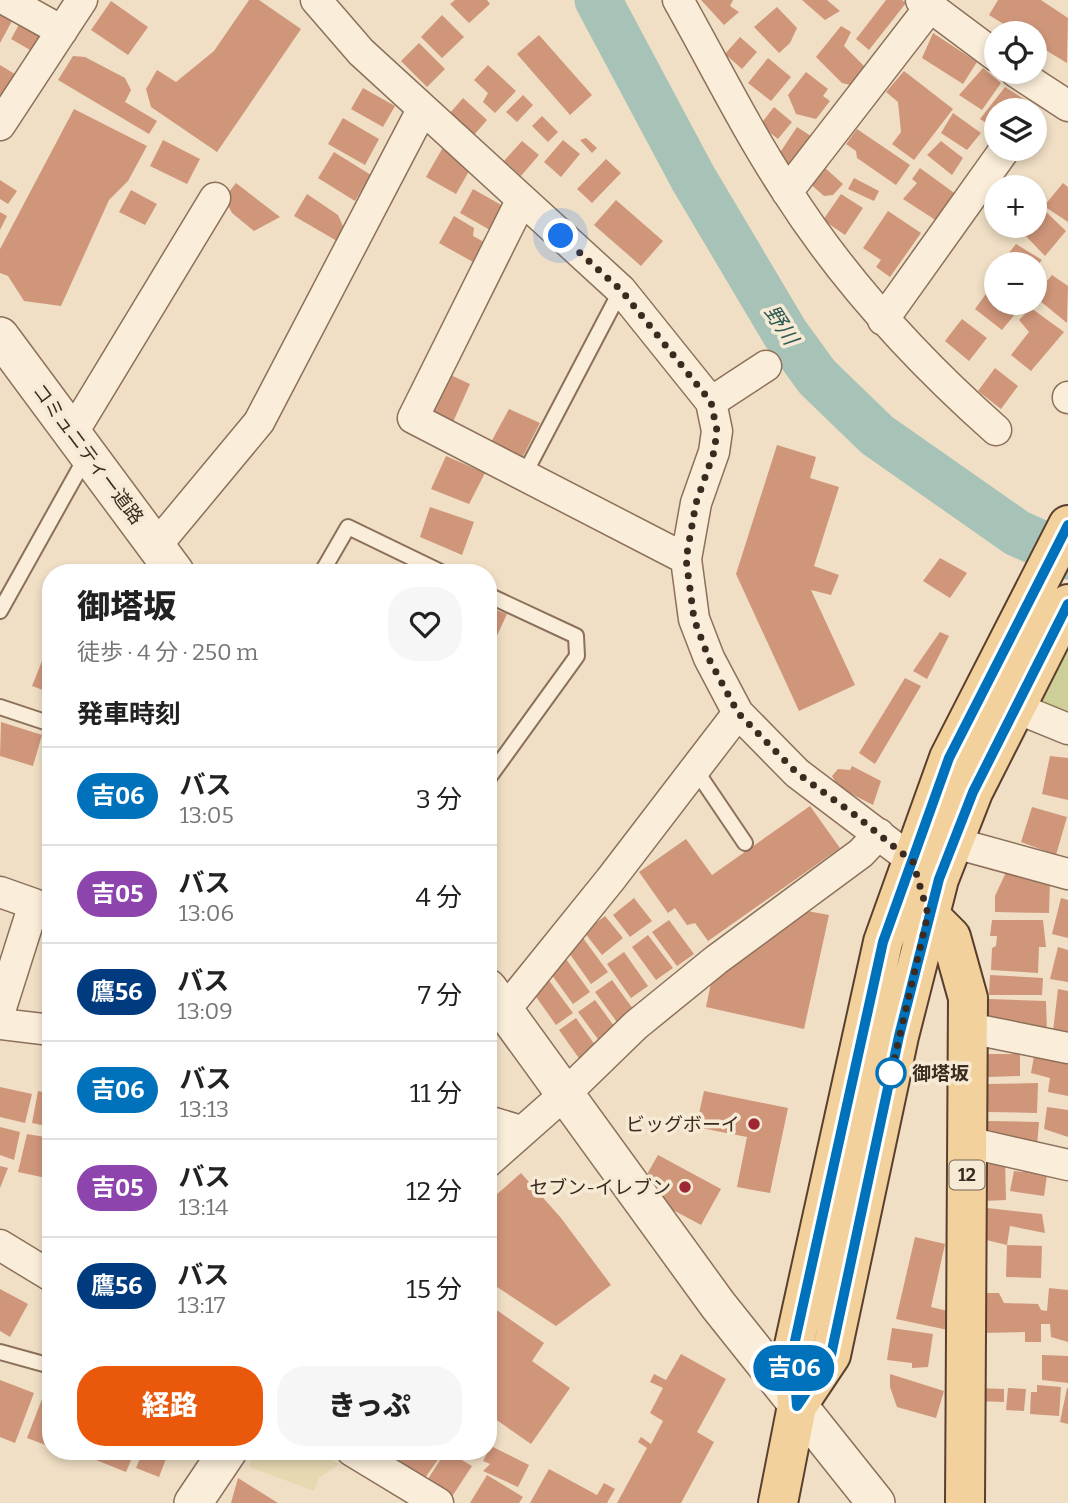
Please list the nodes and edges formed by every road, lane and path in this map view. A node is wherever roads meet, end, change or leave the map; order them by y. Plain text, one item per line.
1 (6, 0) edge
2 (82, 0) edge
3 (316, 0) edge
4 (678, 0) edge
5 (926, 4) edge
6 (62, 31) junction
7 (984, 47) edge
8 (1028, 84) edge
9 (1048, 103) edge
10 (422, 110) junction
11 (0, 125) edge
12 (996, 161) edge
13 (787, 192) junction
14 (215, 198) dead end
15 (521, 201) junction
16 (621, 290) junction
17 (883, 320) junction
18 (0, 336) edge
19 (766, 366) dead end
20 (711, 402) junction
21 (996, 430) dead end
22 (80, 444) junction
23 (523, 477) junction
24 (1068, 526) edge
25 (165, 559) edge
26 (686, 559) junction
27 (327, 564) edge
28 (424, 564) edge
29 (1053, 595) edge
30 (497, 599) edge
31 (0, 611) edge
32 (0, 707) edge
33 (1014, 707) junction
34 (738, 713) junction
35 (42, 721) edge
36 (1068, 729) edge
37 (497, 767) edge
38 (695, 769) junction
39 (880, 834) junction
40 (745, 844) dead end
41 (931, 866) junction
42 (1068, 874) edge
43 (0, 892) edge
44 (497, 999) edge
45 (0, 1011) edge
46 (0, 1024) edge
47 (969, 1028) junction
48 (42, 1029) edge
49 (1068, 1048) edge
50 (566, 1093) junction
51 (497, 1124) edge
52 (521, 1131) junction
53 (967, 1142) junction
54 (497, 1154) edge
55 (1068, 1166) edge
56 (1, 1247) edge
57 (42, 1271) edge
58 (0, 1352) edge
59 (42, 1364) edge
60 (797, 1406) junction
61 (223, 1460) edge
62 (367, 1460) edge
63 (193, 1503) edge
64 (438, 1503) edge
65 (778, 1503) edge
66 (876, 1503) edge
67 (965, 1503) edge

1 - 6 street
2 - 6 street
3 - 10 street
4 - 13 street
5 - 7 street
5 - 13 street
6 - 11 street
8 - 9 street
10 - 15 street
10 - 25 street
12 - 17 street
13 - 17 street
14 - 22 street
15 - 16 street
15 - 23 street
16 - 20 street
16 - 23 lane
17 - 21 street
18 - 22 street, コミュニティー道路
19 - 20 street
20 - 26 street
22 - 25 street, コミュニティー道路
22 - 31 lane
23 - 26 street
24 - 29 main road
26 - 34 street
27 - 28 lane
29 - 33 main road
29 - 41 main road
30 - 37 lane
32 - 35 lane
33 - 36 street
33 - 41 main road
34 - 38 street
34 - 39 street
38 - 40 lane
38 - 44 street
39 - 41 street
39 - 50 street
41 - 42 street
41 - 47 main road, 12
41 - 60 main road
41 - 60 main road
43 - 45 street
44 - 50 street
46 - 48 street
47 - 49 street
47 - 53 main road, 12
50 - 52 street
50 - 60 street
51 - 52 street
52 - 54 street
53 - 55 street
53 - 67 main road, 12
56 - 57 street
58 - 59 lane
60 - 65 main road
60 - 66 street
61 - 63 street
62 - 64 street

